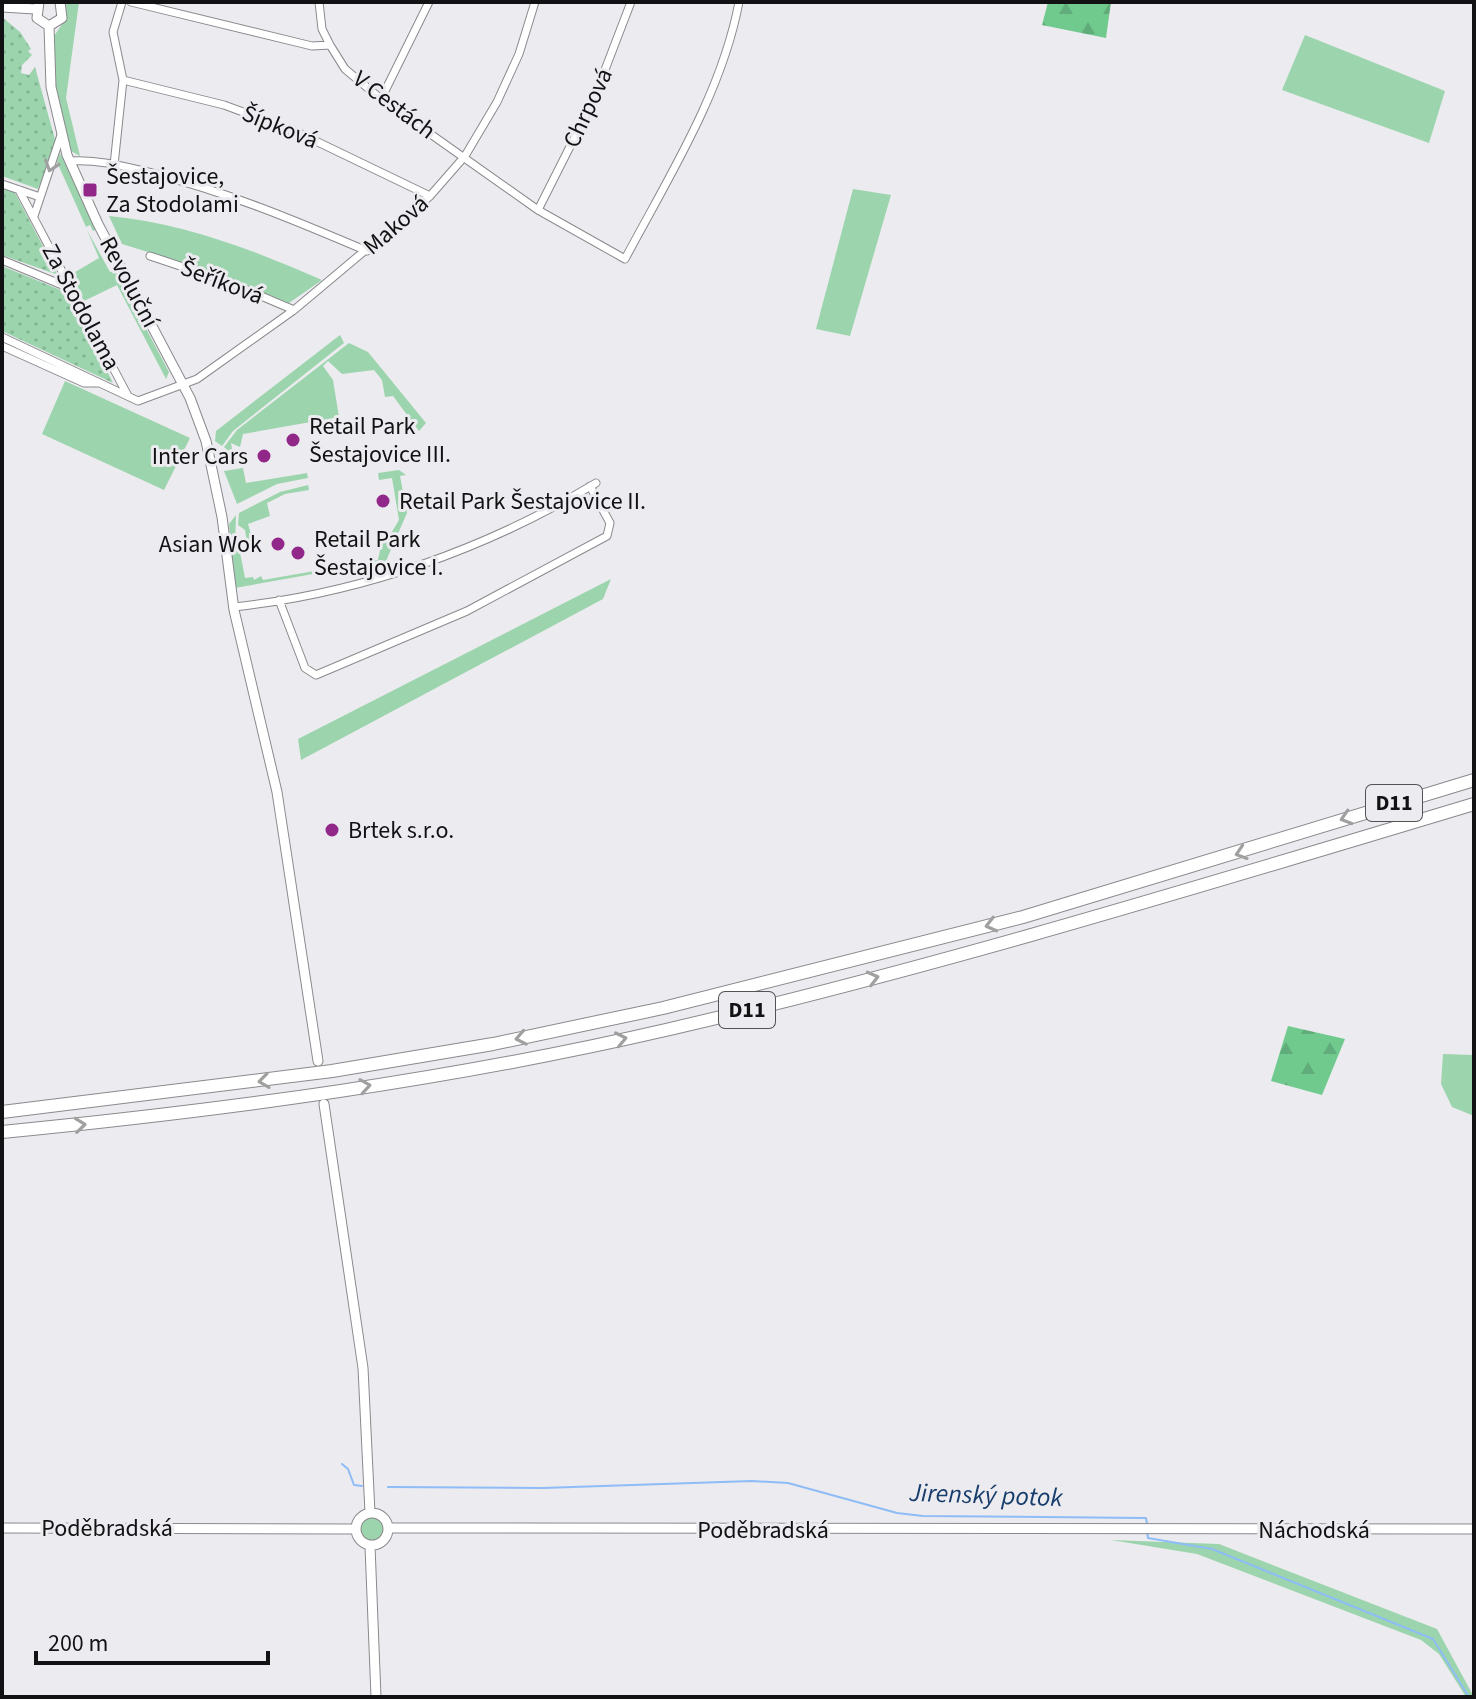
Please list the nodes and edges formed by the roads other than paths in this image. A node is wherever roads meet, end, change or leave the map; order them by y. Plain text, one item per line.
1 (60, 2) edge
2 (122, 2) edge
3 (131, 2) edge
4 (319, 2) edge
5 (429, 2) edge
6 (535, 2) edge
7 (631, 2) edge
8 (739, 2) edge
9 (37, 6) edge
10 (2, 7) edge
11 (49, 26) junction
12 (330, 45) junction
13 (123, 80) junction
14 (381, 99) junction
15 (61, 135) junction
16 (465, 156) junction
17 (70, 161) junction
18 (114, 165) junction
19 (2, 184) edge
20 (19, 190) junction
21 (430, 196) junction
22 (40, 197) junction
23 (538, 210) junction
24 (34, 216) junction
25 (367, 251) junction
26 (150, 256) dead end
27 (2, 260) edge
28 (72, 289) junction
29 (294, 310) junction
30 (2, 337) edge
31 (2, 346) edge
32 (99, 383) junction
33 (182, 384) junction
34 (129, 397) junction
35 (279, 600) junction
36 (234, 607) junction
37 (1474, 780) edge
38 (1474, 804) edge
39 (318, 1061) dead end
40 (324, 1104) dead end
41 (2, 1112) edge
42 (2, 1132) edge
43 (370, 1513) junction
44 (2, 1528) edge
45 (388, 1528) junction
46 (355, 1529) junction
47 (1474, 1529) edge
48 (1154, 1531) joint
49 (370, 1546) junction
50 (376, 1697) edge

1 - 11 street, Revoluční
2 - 13 street
3 - 12 street
4 - 12 street, V Cestách
5 - 14 street
6 - 16 street, Maková
7 - 23 street, Chrpová
8 - 23 street, V Cestách
9 - 10 street
9 - 11 street
11 - 15 street, Revoluční
12 - 14 street, V Cestách
13 - 18 street
13 - 21 street, Šípková
14 - 16 street, V Cestách
15 - 17 street, Revoluční
15 -> 22 street, Za Stodolama
16 - 21 street, Maková
16 - 23 street, V Cestách
17 - 18 street
17 - 33 street, Revoluční
18 - 25 street
19 - 20 street
20 - 22 street
20 - 24 street, Za Stodolama
21 - 25 street, Maková
22 - 24 street, Za Stodolama
24 - 28 street, Za Stodolama
25 - 29 street, Maková
26 - 29 street, Šeříková
27 - 28 street
28 - 34 street, Za Stodolama
29 - 33 street, Maková
30 - 32 street
31 - 32 street
32 - 34 street
33 - 34 street, Maková
33 - 36 street, Revoluční
35 - 35 street
35 - 36 street
36 - 39 street, Revoluční
37 -> 41 highway, D11
42 -> 38 highway, D11
40 - 43 street
43 - 45 street
43 - 46 street
44 - 46 street, Poděbradská
45 - 48 street, Poděbradská
45 - 49 street
46 - 49 street
47 - 48 street, Náchodská
49 - 50 street

